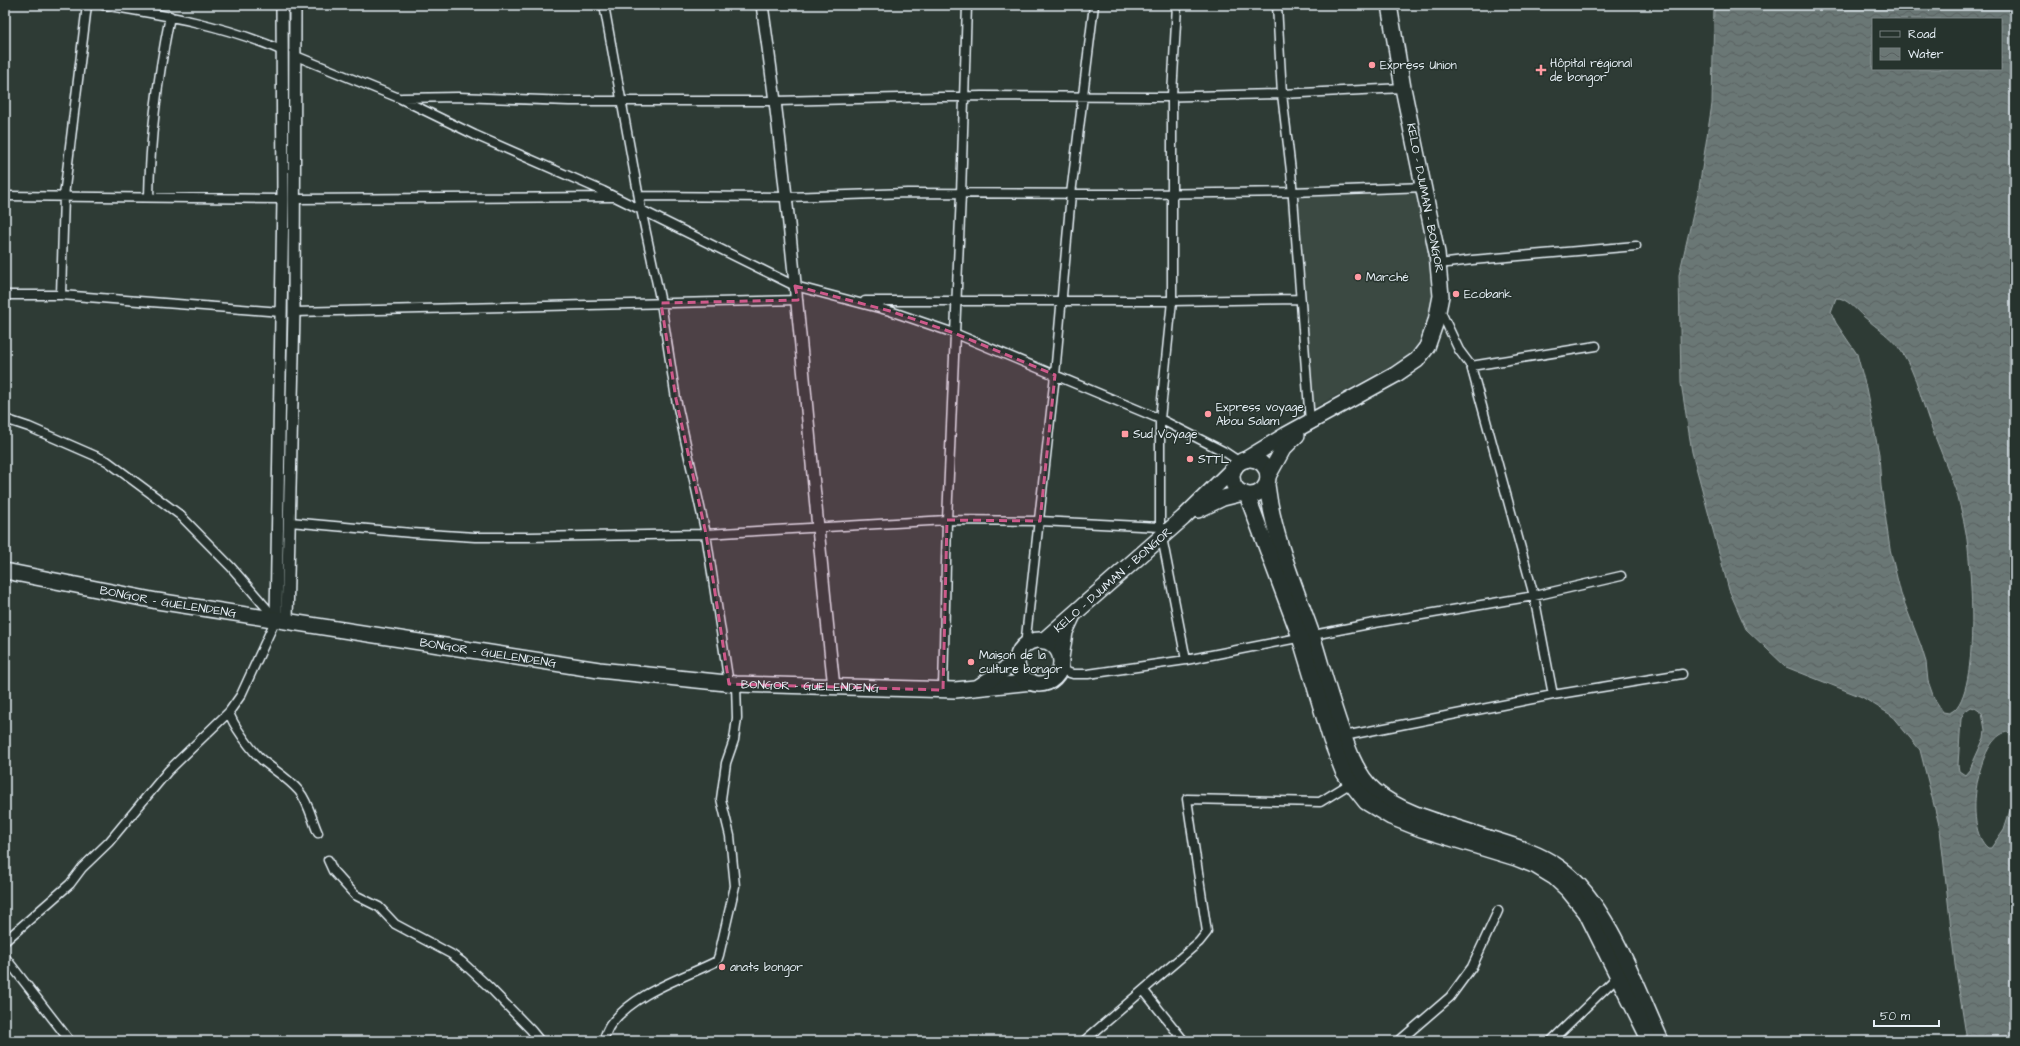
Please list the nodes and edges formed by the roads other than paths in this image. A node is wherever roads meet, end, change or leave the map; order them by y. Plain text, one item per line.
1 (87, 5) edge
2 (103, 5) edge
3 (282, 5) edge
4 (296, 5) edge
5 (604, 5) edge
6 (762, 5) edge
7 (967, 5) edge
8 (1094, 5) edge
9 (1177, 5) edge
10 (1277, 5) edge
11 (1389, 5) edge
12 (170, 16) junction
13 (283, 51) junction
14 (296, 56) junction
15 (1403, 88) junction
16 (1282, 94) junction
17 (1172, 95) junction
18 (1083, 96) junction
19 (964, 97) junction
20 (399, 98) junction
21 (622, 101) junction
22 (776, 101) junction
23 (1425, 187) junction
24 (1293, 192) junction
25 (961, 194) junction
26 (1071, 194) junction
27 (1171, 194) junction
28 (5, 196) edge
29 (64, 196) junction
30 (639, 196) junction
31 (149, 197) junction
32 (616, 197) junction
33 (787, 197) junction
34 (283, 199) junction
35 (295, 199) junction
36 (641, 209) junction
37 (281, 245) junction
38 (294, 245) junction
39 (1636, 246) dead end
40 (1439, 264) junction
41 (795, 286) junction
42 (5, 295) edge
43 (60, 295) junction
44 (1300, 299) junction
45 (798, 300) junction
46 (854, 301) junction
47 (957, 301) junction
48 (1062, 301) junction
49 (1172, 301) junction
50 (660, 303) junction
51 (1440, 309) junction
52 (281, 312) junction
53 (294, 312) junction
54 (954, 333) junction
55 (1596, 346) dead end
56 (1471, 366) junction
57 (1056, 375) junction
58 (5, 419) edge
59 (1160, 419) junction
60 (1310, 422) junction
61 (1240, 463) junction
62 (1267, 480) junction
63 (1245, 494) junction
64 (1182, 518) junction
65 (946, 520) junction
66 (1040, 521) junction
67 (290, 522) junction
68 (817, 528) junction
69 (1161, 531) junction
70 (706, 534) junction
71 (5, 571) edge
72 (1620, 576) dead end
73 (1534, 596) junction
74 (1075, 611) junction
75 (281, 620) junction
76 (1306, 636) junction
77 (1043, 641) junction
78 (1025, 646) junction
79 (1186, 660) junction
80 (1018, 661) junction
81 (1060, 664) junction
82 (1682, 674) dead end
83 (1032, 682) junction
84 (733, 684) junction
85 (834, 687) junction
86 (976, 688) junction
87 (943, 690) junction
88 (1553, 695) junction
89 (229, 712) junction
90 (1344, 736) junction
91 (1351, 783) junction
92 (318, 834) dead end
93 (328, 860) dead end
94 (1498, 910) dead end
95 (5, 942) edge
96 (5, 957) edge
97 (1618, 976) junction
98 (1144, 990) junction
99 (70, 1041) edge
100 (540, 1041) edge
101 (603, 1041) edge
102 (1084, 1041) edge
103 (1184, 1041) edge
104 (1399, 1041) edge
105 (1551, 1041) edge
106 (1650, 1041) edge
107 (1661, 1041) edge

1 - 29 street
2 - 12 street
3 - 13 main road
4 - 14 main road
5 - 21 street
6 - 22 main road
7 - 19 street
8 - 18 street
9 - 17 street
10 - 16 street
11 - 15 highway, KELO - DJUMAN - BONGOR
12 - 13 street
12 - 31 street
13 - 34 main road
14 - 20 street
14 - 35 main road
15 - 16 street
15 - 23 highway, KELO - DJUMAN - BONGOR
16 - 17 street
16 - 24 street
17 - 18 street
17 - 27 street
18 - 19 street
18 - 26 street
19 - 22 street
19 - 25 street
20 - 21 street
20 - 32 street
21 - 22 street
21 - 30 street
22 - 33 main road
23 - 24 street
23 - 40 highway, KELO - DJUMAN - BONGOR
24 - 27 street
24 - 44 street
25 - 26 street
25 - 33 street
25 - 47 street
26 - 27 street
26 - 48 street
27 - 49 street
28 - 29 street
29 - 31 street
29 - 43 street
30 - 33 street
30 - 36 street
31 - 34 street
32 - 35 street
32 - 36 street
33 - 41 main road
34 - 37 main road
35 - 38 main road
36 - 41 street
36 - 50 street
37 - 38 main road
37 - 52 main road
38 - 53 main road
39 - 40 street
40 - 51 highway, KELO - DJUMAN - BONGOR
41 - 45 main road
41 - 46 street
42 - 43 street
43 - 52 street
44 - 49 street
44 - 60 street
45 - 50 street
45 - 68 main road
46 - 47 street
46 - 54 street
47 - 48 street
47 - 54 street
48 - 49 street
48 - 57 street
49 - 59 street
50 - 53 street
50 - 70 street
51 - 56 street
51 - 60 highway, KELO - DJUMAN - BONGOR
52 - 75 main road
53 - 67 main road
54 - 57 street
54 - 65 street
55 - 56 street
56 - 73 street
57 - 59 street
57 - 66 street
58 - 75 street
59 - 61 street
59 - 69 street
60 - 61 highway, KELO - DJUMAN - BONGOR
60 - 62 highway, KELO - DJUMAN - BONGOR
61 - 62 highway
61 - 63 highway
61 - 64 highway, KELO - DJUMAN - BONGOR
62 - 63 highway
62 - 76 highway
63 - 64 highway, KELO - DJUMAN - BONGOR
63 - 76 highway
64 - 69 highway, KELO - DJUMAN - BONGOR
65 - 66 street
65 - 68 street
65 - 87 street
66 - 69 street
66 - 78 street
67 - 70 street
67 - 75 main road
68 - 70 street
68 - 85 main road
69 - 74 highway, KELO - DJUMAN - BONGOR
69 - 79 street
70 - 84 street
71 - 75 highway, BONGOR - GUELENDENG
72 - 73 street
73 - 76 street
73 - 88 street
74 - 77 highway, KELO - DJUMAN - BONGOR
74 - 81 highway
75 - 84 highway, BONGOR - GUELENDENG
75 - 89 street
76 - 79 street
76 - 90 highway
76 - 91 highway
77 - 78 highway
77 - 81 highway
78 - 80 highway
79 - 81 street
80 - 83 highway
80 - 86 highway
81 - 83 highway
82 - 88 street
83 - 86 highway, BONGOR - GUELENDENG
84 - 85 highway, BONGOR - GUELENDENG
84 - 101 street
85 - 87 highway, BONGOR - GUELENDENG
86 - 87 highway, BONGOR - GUELENDENG
88 - 90 street
89 - 92 street
89 - 95 street
90 - 107 highway
91 - 97 highway
91 - 98 street
93 - 100 street
94 - 104 street
96 - 99 street
97 - 105 street
97 - 106 highway
98 - 102 street
98 - 103 street

